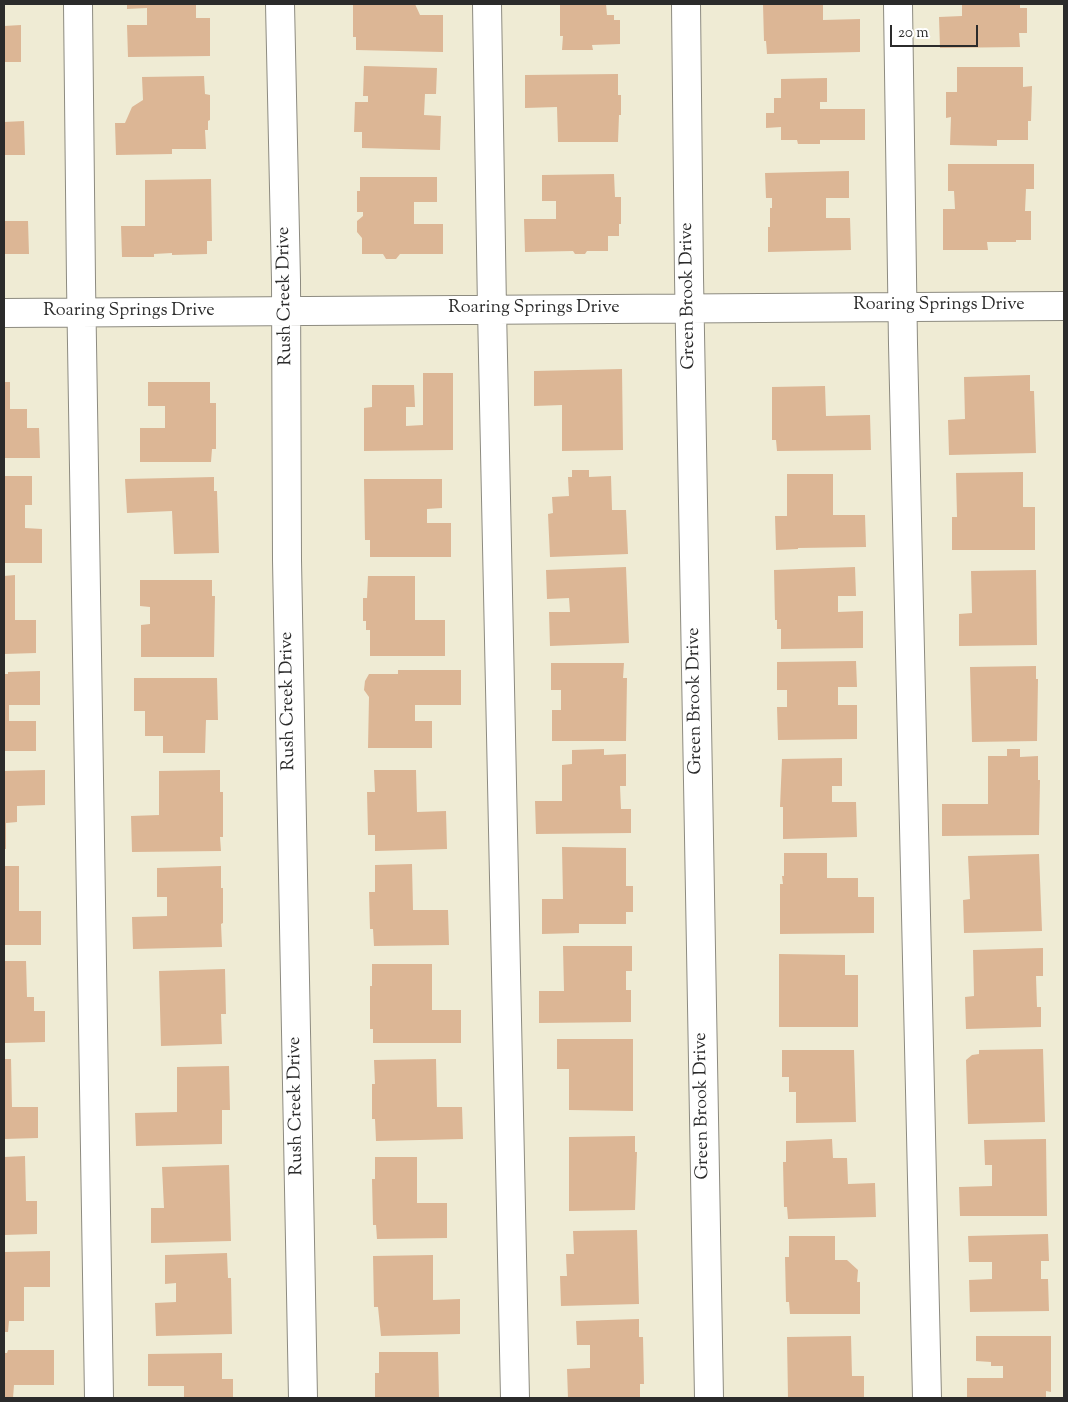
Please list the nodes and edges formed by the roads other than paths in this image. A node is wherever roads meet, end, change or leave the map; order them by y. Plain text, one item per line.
1 (78, 4) edge
2 (280, 4) edge
3 (487, 4) edge
4 (686, 4) edge
5 (898, 4) edge
6 (1064, 306) edge
7 (902, 307) junction
8 (689, 308) junction
9 (492, 309) junction
10 (286, 311) junction
11 (81, 312) junction
12 (4, 313) edge
13 (100, 1398) edge
14 (302, 1398) edge
15 (516, 1398) edge
16 (709, 1398) edge
17 (927, 1398) edge

1 - 11 street
2 - 10 street, Rush Creek Drive
3 - 9 street
4 - 8 street, Green Brook Drive
5 - 7 street
6 - 7 street, Roaring Springs Drive
7 - 8 street, Roaring Springs Drive
7 - 17 street
8 - 9 street, Roaring Springs Drive
8 - 16 street, Green Brook Drive
9 - 10 street, Roaring Springs Drive
9 - 15 street
10 - 11 street, Roaring Springs Drive
10 - 14 street, Rush Creek Drive
11 - 12 street, Roaring Springs Drive
11 - 13 street

